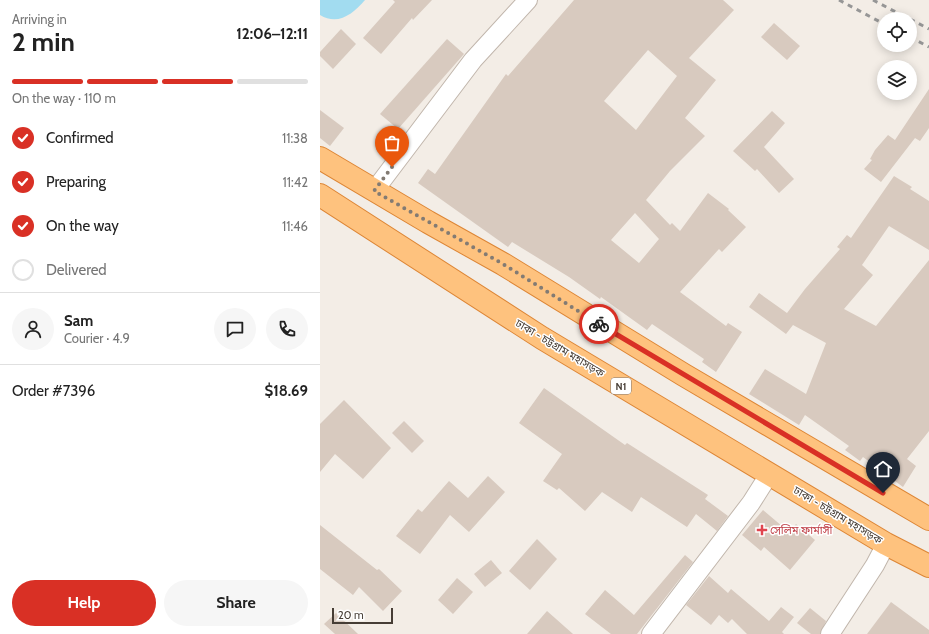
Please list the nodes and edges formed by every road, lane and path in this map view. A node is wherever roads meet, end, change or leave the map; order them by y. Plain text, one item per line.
1 (528, 0) edge
2 (320, 158) edge
3 (374, 191) junction
4 (320, 195) edge
5 (770, 473) junction
6 (929, 519) edge
7 (886, 544) junction
8 (929, 566) edge
9 (651, 634) edge
10 (830, 634) edge

1 - 3 street
2 - 3 highway
3 - 6 highway
4 - 5 highway, ঢাকা - চট্টগ্রাম মহাসড়ক / N1
5 - 7 highway, ঢাকা - চট্টগ্রাম মহাসড়ক / N1
5 - 9 street
7 - 8 highway, ঢাকা - চট্টগ্রাম মহাসড়ক / N1
7 - 10 street

